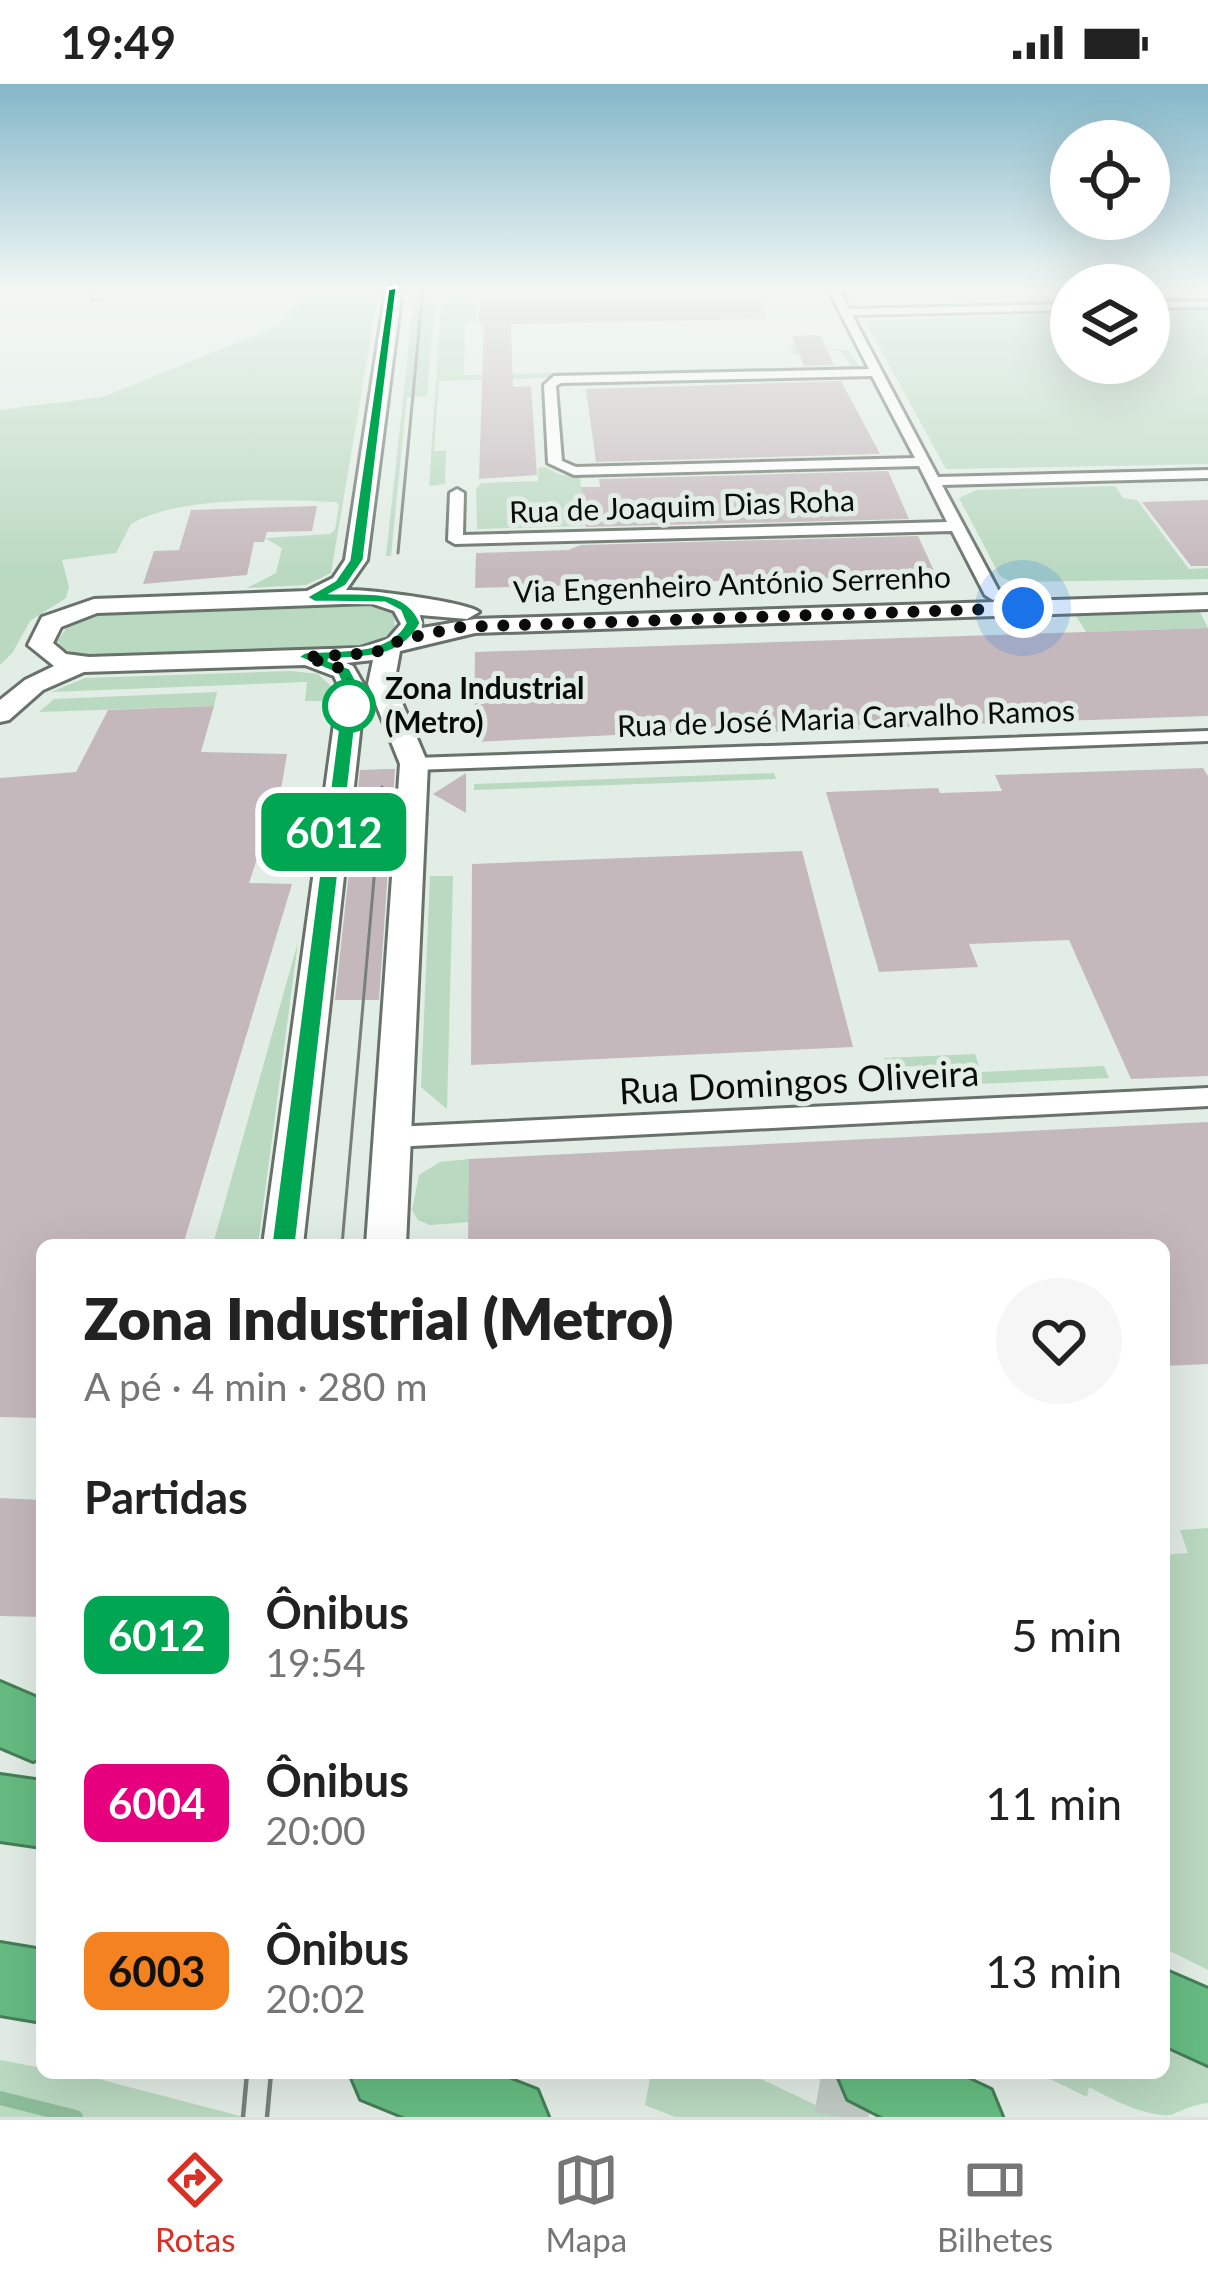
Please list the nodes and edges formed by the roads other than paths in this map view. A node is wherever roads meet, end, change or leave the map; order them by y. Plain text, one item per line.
1 (381, 384) edge
2 (397, 384) edge
3 (551, 384) edge
4 (882, 384) edge
5 (923, 462) junction
6 (1208, 474) edge
7 (934, 481) junction
8 (457, 493) dead end
9 (957, 526) junction
10 (1208, 588) edge
11 (993, 595) junction
12 (314, 597) junction
13 (396, 602) junction
14 (1208, 602) edge
15 (396, 644) junction
16 (40, 646) junction
17 (305, 657) junction
18 (80, 664) junction
19 (0, 684) edge
20 (0, 714) edge
21 (1208, 736) edge
22 (415, 764) junction
23 (1208, 1097) edge
24 (393, 1137) junction
25 (284, 1239) edge
26 (386, 1239) edge
27 (0, 1808) edge
28 (36, 1813) edge
29 (0, 1978) edge
30 (36, 1985) edge
31 (1170, 2009) edge
32 (1208, 2028) edge
33 (404, 2079) edge
34 (886, 2079) edge
35 (509, 2117) edge
36 (964, 2117) edge

1 - 12 main road
2 - 13 main road
3 - 5 street
4 - 5 street
5 - 7 street
6 - 7 street
7 - 9 street
8 - 9 street, Rua de Joaquim Dias Roha
9 - 11 street
10 - 11 main road, Via Engenheiro António Serrenho
11 - 13 main road, Via Engenheiro António Serrenho
12 - 13 main road, Via Engenheiro António Serrenho
12 - 16 main road, Via Engenheiro António Serrenho
13 - 15 main road
14 - 15 main road, Via Engenheiro António Serrenho
15 - 17 main road, Via Engenheiro António Serrenho
15 - 22 main road
16 - 18 main road
16 - 19 main road, Via Engenheiro António Serrenho
17 - 18 main road, Via Engenheiro António Serrenho
17 - 25 main road
18 - 20 main road
21 - 22 street, Rua de José Maria Carvalho Ramos
22 - 24 main road
23 - 24 street, Rua Domingos Oliveira
24 - 26 main road
27 - 28 highway
29 - 30 highway
31 - 32 highway
33 - 35 highway
34 - 36 highway

